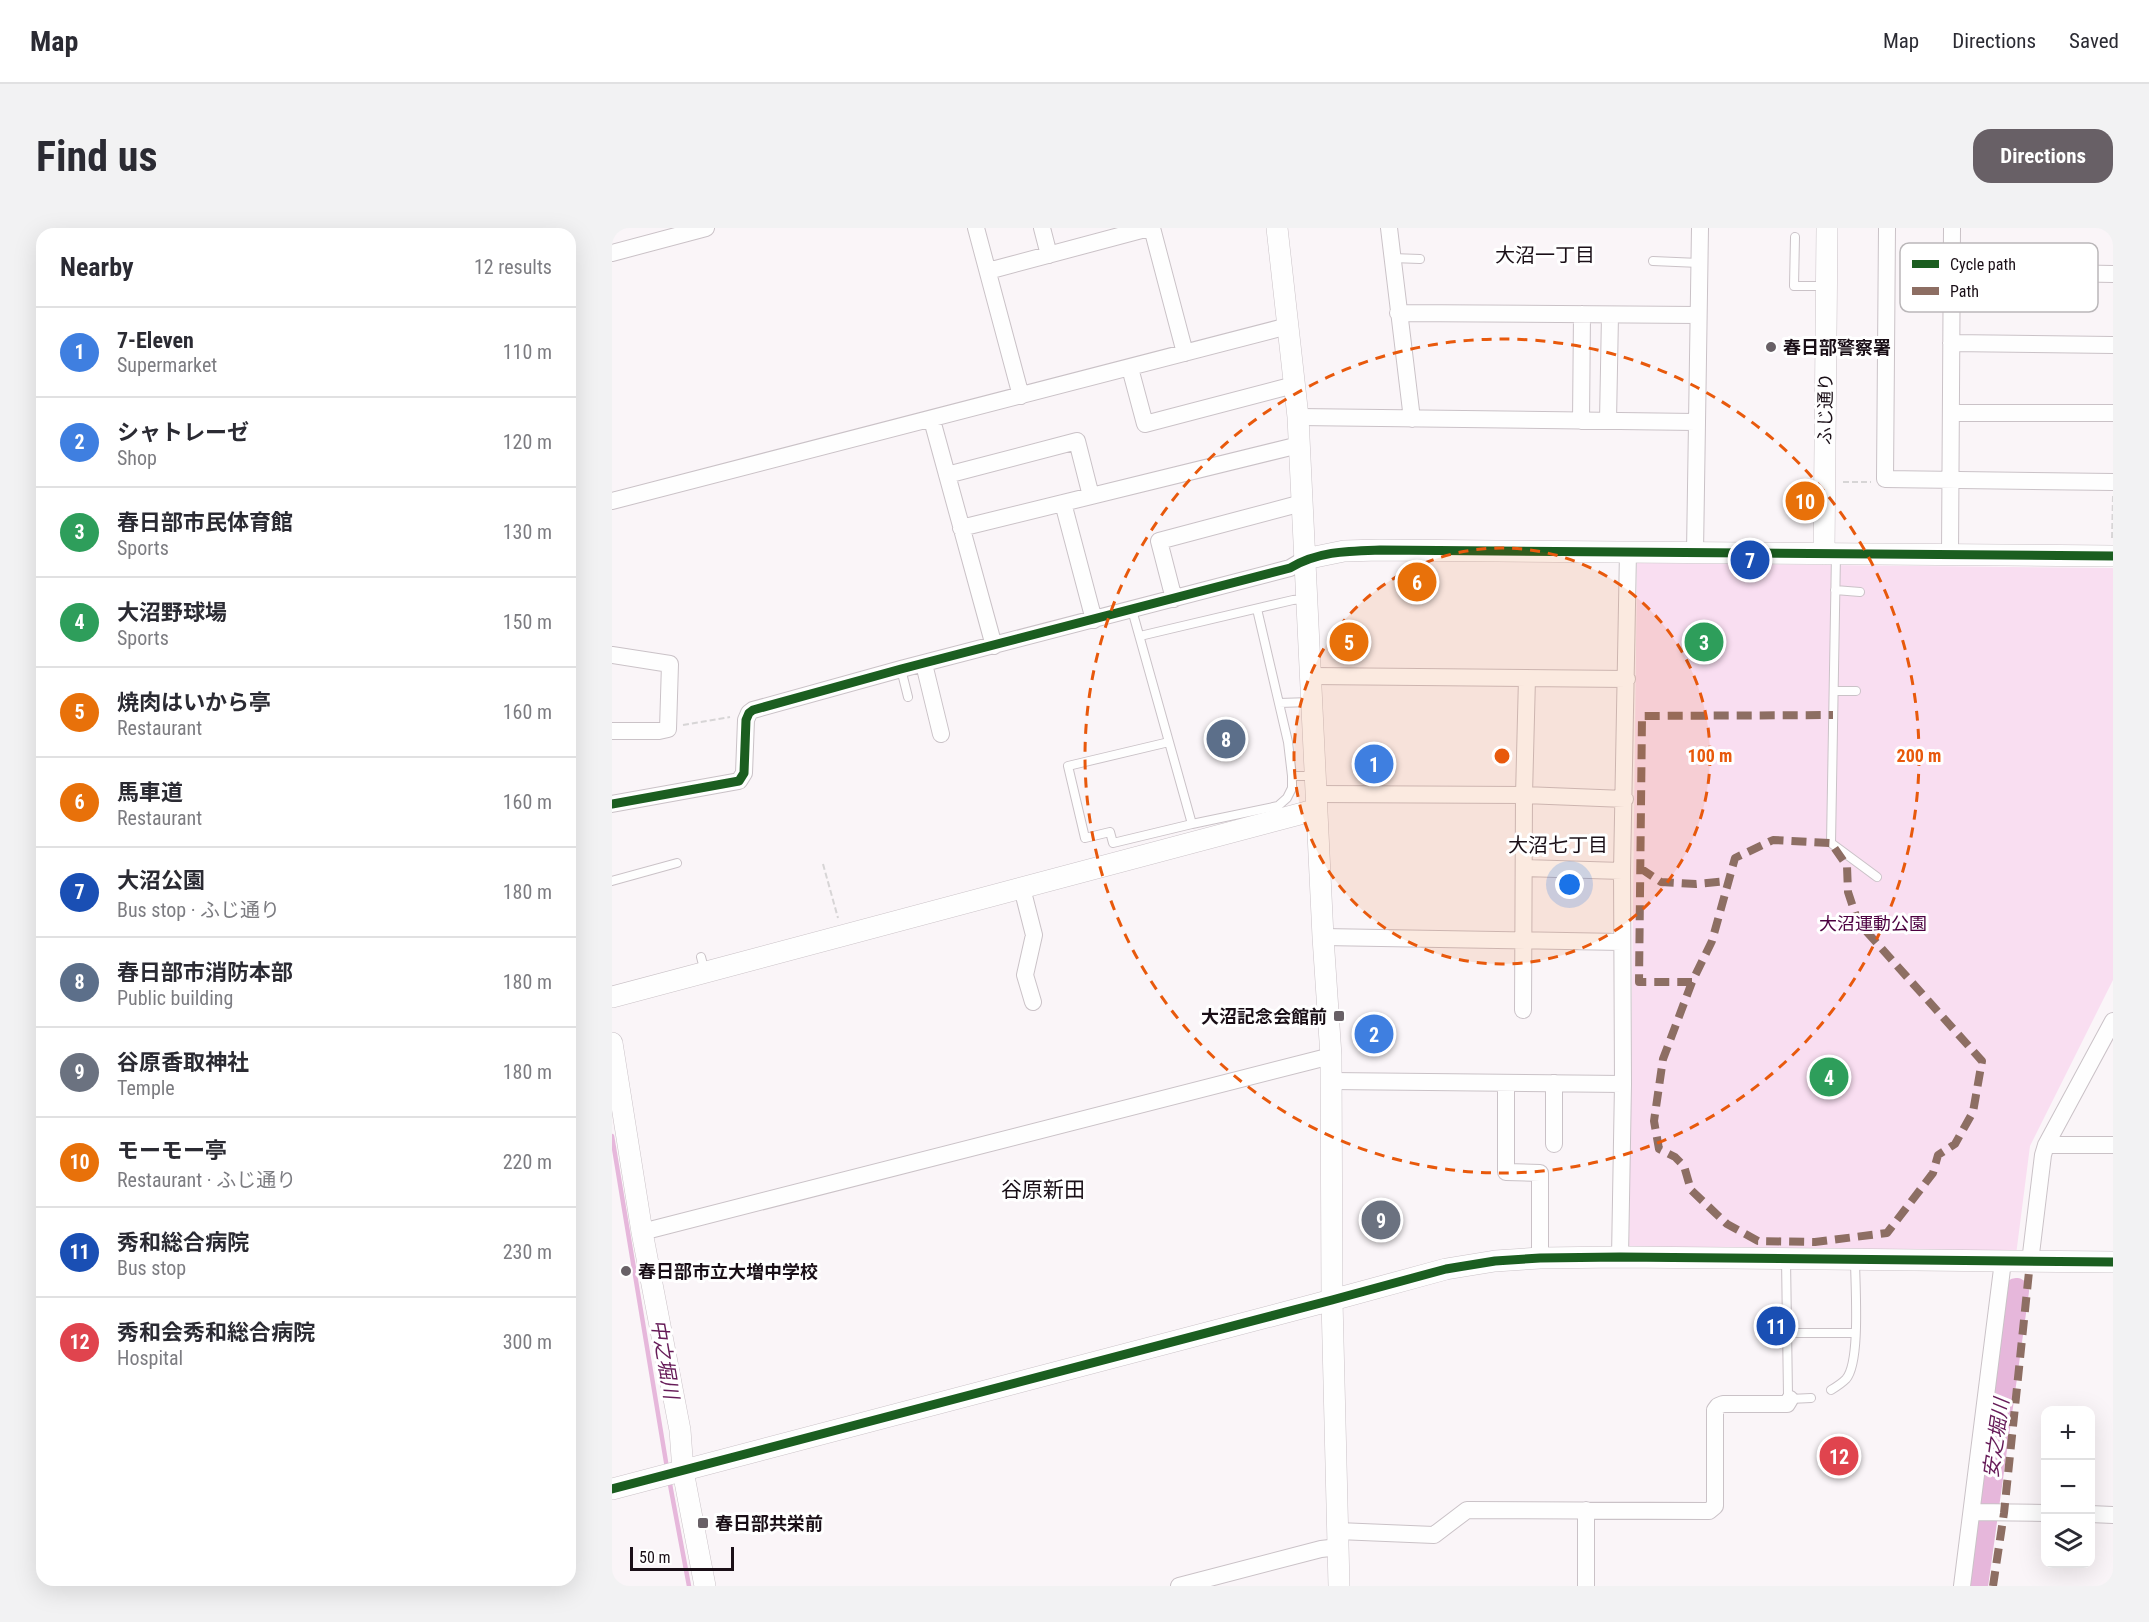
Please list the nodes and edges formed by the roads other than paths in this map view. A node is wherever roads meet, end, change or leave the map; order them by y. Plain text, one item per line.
1 (706, 228) edge
2 (976, 228) edge
3 (1042, 228) edge
4 (1150, 228) edge
5 (1277, 228) edge
6 (1389, 228) edge
7 (1700, 228) edge
8 (1827, 228) edge
9 (1887, 228) edge
10 (1952, 228) edge
11 (1109, 233) edge
12 (1795, 237) dead end
13 (1952, 243) edge
14 (612, 253) edge
15 (1049, 255) junction
16 (1392, 258) junction
17 (1420, 259) dead end
18 (1653, 261) dead end
19 (1699, 262) junction
20 (988, 271) junction
21 (2098, 274) edge
22 (2113, 274) edge
23 (1827, 286) junction
24 (1951, 312) edge
25 (1398, 313) junction
26 (1582, 314) junction
27 (1610, 315) junction
28 (1698, 315) junction
29 (1288, 326) junction
30 (1951, 343) junction
31 (2113, 345) edge
32 (1185, 353) junction
33 (1130, 368) junction
34 (1294, 386) junction
35 (1021, 396) junction
36 (1951, 413) junction
37 (2113, 413) edge
38 (1298, 417) junction
39 (1412, 419) junction
40 (932, 420) junction
41 (1581, 421) junction
42 (1608, 421) junction
43 (1696, 422) junction
44 (1299, 444) junction
45 (947, 475) junction
46 (1950, 480) junction
47 (2113, 481) edge
48 (1091, 496) junction
49 (612, 501) edge
50 (1063, 503) junction
51 (1302, 503) junction
52 (961, 528) junction
53 (1628, 552) junction
54 (1695, 552) junction
55 (1830, 554) junction
56 (1950, 555) junction
57 (2112, 556) edge
58 (1305, 559) junction
59 (1835, 590) junction
60 (1860, 592) dead end
61 (1174, 599) junction
62 (1307, 599) junction
63 (1257, 609) junction
64 (1132, 610) junction
65 (1094, 620) junction
66 (1140, 636) junction
67 (994, 646) junction
68 (612, 655) edge
69 (924, 664) junction
70 (901, 669) junction
71 (1311, 676) junction
72 (1527, 678) junction
73 (1627, 679) junction
74 (1834, 691) junction
75 (1856, 691) dead end
76 (908, 697) dead end
77 (1312, 702) junction
78 (1279, 703) junction
79 (612, 731) edge
80 (941, 734) dead end
81 (1169, 742) junction
82 (1292, 776) junction
83 (1316, 794) junction
84 (1524, 795) junction
85 (1624, 799) junction
86 (612, 804) edge
87 (1192, 824) junction
88 (677, 863) dead end
89 (1524, 868) junction
90 (1622, 871) junction
91 (1877, 877) dead end
92 (612, 881) edge
93 (1022, 888) junction
94 (1323, 937) junction
95 (1523, 940) junction
96 (1622, 942) junction
97 (612, 997) edge
98 (1033, 1002) dead end
99 (1523, 1010) dead end
100 (2112, 1026) edge
101 (612, 1044) edge
102 (1331, 1056) junction
103 (1331, 1081) junction
104 (1506, 1083) junction
105 (1554, 1083) junction
106 (1623, 1084) junction
107 (1554, 1144) dead end
108 (2046, 1145) junction
109 (2113, 1145) edge
110 (642, 1232) junction
111 (1620, 1257) junction
112 (1540, 1258) junction
113 (1786, 1258) junction
114 (1855, 1259) junction
115 (2004, 1261) junction
116 (2030, 1262) junction
117 (2113, 1262) edge
118 (1332, 1300) junction
119 (1787, 1333) junction
120 (1855, 1333) junction
121 (1831, 1390) dead end
122 (1811, 1398) dead end
123 (1790, 1399) junction
124 (683, 1471) junction
125 (612, 1489) edge
126 (1586, 1510) junction
127 (1972, 1512) junction
128 (2041, 1514) edge
129 (2095, 1514) edge
130 (2113, 1515) edge
131 (1338, 1539) junction
132 (705, 1586) edge
133 (1179, 1586) edge
134 (1339, 1586) edge
135 (1586, 1586) edge
136 (1962, 1586) edge

1 - 14 street
2 - 20 street
3 - 15 street
4 - 11 street
4 - 32 street
5 - 29 street
6 - 16 street
7 - 19 street
8 - 23 street, ふじ通り
9 - 46 street
10 - 13 street
11 - 15 street
12 - 23 lane
15 - 20 street
16 - 17 lane
16 - 25 street
18 - 19 lane
19 - 28 street
20 - 35 street
21 - 22 street
23 - 55 street, ふじ通り
24 - 30 street
25 - 26 street
25 - 39 street
26 - 27 street
26 - 41 street
27 - 28 street
27 - 42 street
28 - 43 street
29 - 32 street
29 - 34 street
30 - 31 street
30 - 36 street
32 - 33 street
33 - 34 street
33 - 35 street
34 - 38 street
35 - 40 street
36 - 37 street
36 - 46 street
38 - 39 street
38 - 44 street
39 - 41 street
40 - 45 street
40 - 49 street
41 - 42 street
42 - 43 street
43 - 54 street
44 - 48 street
44 - 51 street
45 - 48 street
45 - 52 street
46 - 47 street
46 - 56 street
48 - 50 street
50 - 52 street
50 - 65 street
51 - 58 street
51 - 61 street
52 - 67 street
53 - 54 street
53 - 58 street
53 - 73 street
54 - 55 street
55 - 56 street
55 - 59 lane
56 - 57 street
58 - 61 street
58 - 62 street
59 - 60 lane
59 - 74 lane
61 - 64 street
62 - 63 lane
62 - 71 street
63 - 66 lane
63 - 78 lane
64 - 65 street
64 - 66 lane
65 - 67 street
66 - 81 lane
67 - 69 street
68 - 79 street
69 - 70 street
69 - 80 street
70 - 76 lane
70 - 86 street
71 - 72 street
71 - 77 street
72 - 73 street
72 - 84 street
73 - 85 street
74 - 75 lane
74 - 91 lane
77 - 78 lane
77 - 83 street
78 - 82 lane
81 - 87 lane
81 - 87 lane
82 - 83 lane
82 - 87 lane
83 - 84 street
83 - 93 street
83 - 94 street
84 - 85 street
84 - 89 street
85 - 90 street
88 - 92 lane
89 - 90 street
89 - 95 street
90 - 96 street
93 - 97 street
93 - 98 street
94 - 95 street
94 - 102 street
95 - 96 street
95 - 99 street
96 - 106 street
100 - 108 street
101 - 110 street
102 - 103 street
102 - 110 street
103 - 104 street
103 - 118 street
104 - 105 street
104 - 112 street
105 - 106 street
105 - 107 street
106 - 111 street
108 - 109 street
108 - 116 street
110 - 124 street
111 - 112 street
111 - 113 street
112 - 118 street
113 - 114 street
113 - 119 lane
114 - 115 street
114 - 120 lane
115 - 116 street
115 - 127 street
116 - 117 street
118 - 124 street
118 - 131 street
119 - 120 lane
119 - 123 lane
120 - 121 lane
122 - 123 lane
123 - 126 street
124 - 125 street
124 - 132 street
126 - 131 street
126 - 135 street
127 - 128 street
127 - 136 street
129 - 130 street
131 - 133 street
131 - 134 street

